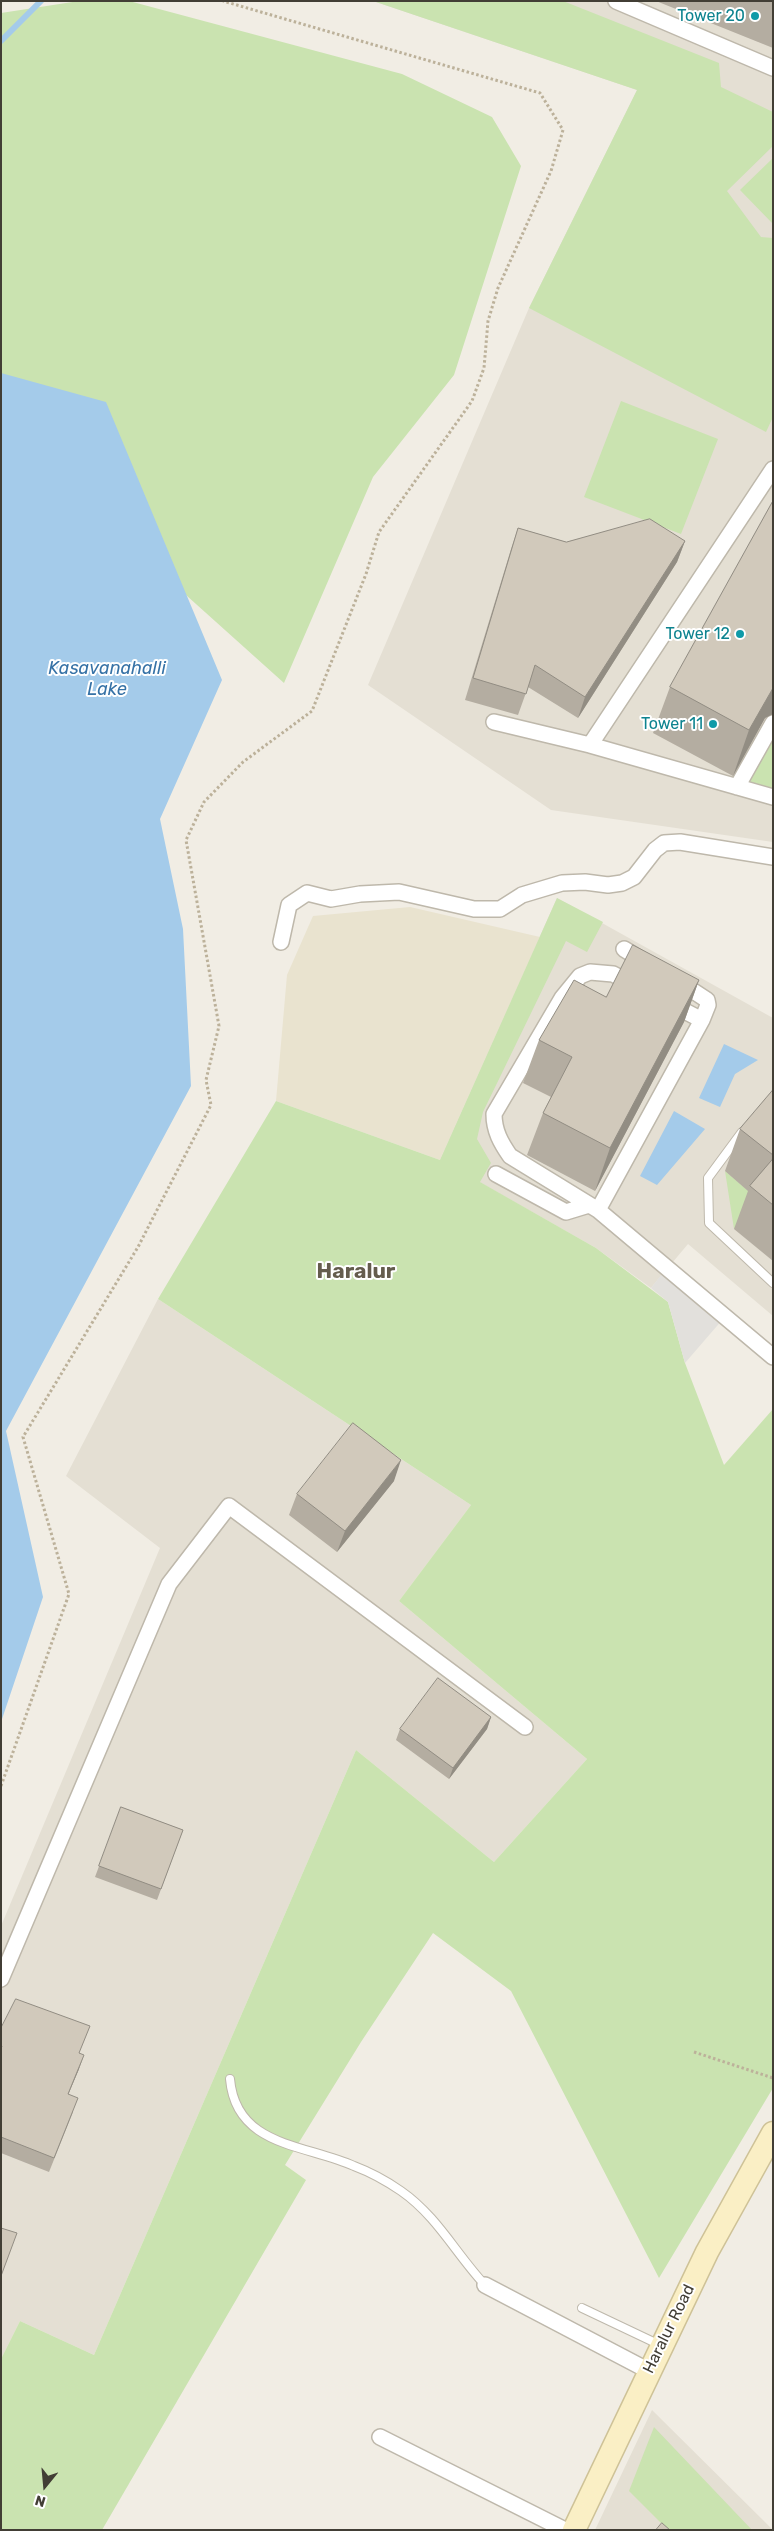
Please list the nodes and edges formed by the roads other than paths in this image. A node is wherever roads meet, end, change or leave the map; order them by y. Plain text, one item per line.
1 (616, 1) edge
2 (773, 68) edge
3 (773, 469) edge
4 (494, 722) dead end
5 (773, 723) edge
6 (590, 745) junction
7 (738, 787) junction
8 (773, 797) edge
9 (773, 857) edge
10 (281, 942) dead end
11 (624, 949) dead end
12 (702, 1020) junction
13 (747, 1125) edge
14 (496, 1174) dead end
15 (594, 1208) junction
16 (773, 1283) edge
17 (773, 1357) edge
18 (525, 1727) dead end
19 (1, 1979) edge
20 (230, 2079) dead end
21 (773, 2133) edge
22 (485, 2285) joint
23 (582, 2308) dead end
24 (662, 2346) junction
25 (649, 2371) junction
26 (380, 2437) dead end
27 (565, 2530) edge
28 (574, 2530) edge

1 - 2 street
3 - 6 street
4 - 6 street
5 - 7 street
6 - 7 street
7 - 8 street
9 - 10 street
11 - 12 street
12 - 15 street
12 - 15 street
13 - 16 lane
14 - 15 street
15 - 17 street
18 - 19 street
20 - 22 lane
21 - 24 street, Haralur Road
22 - 25 street
23 - 24 lane
24 - 25 street, Haralur Road
25 - 28 street, Haralur Road
26 - 27 street

